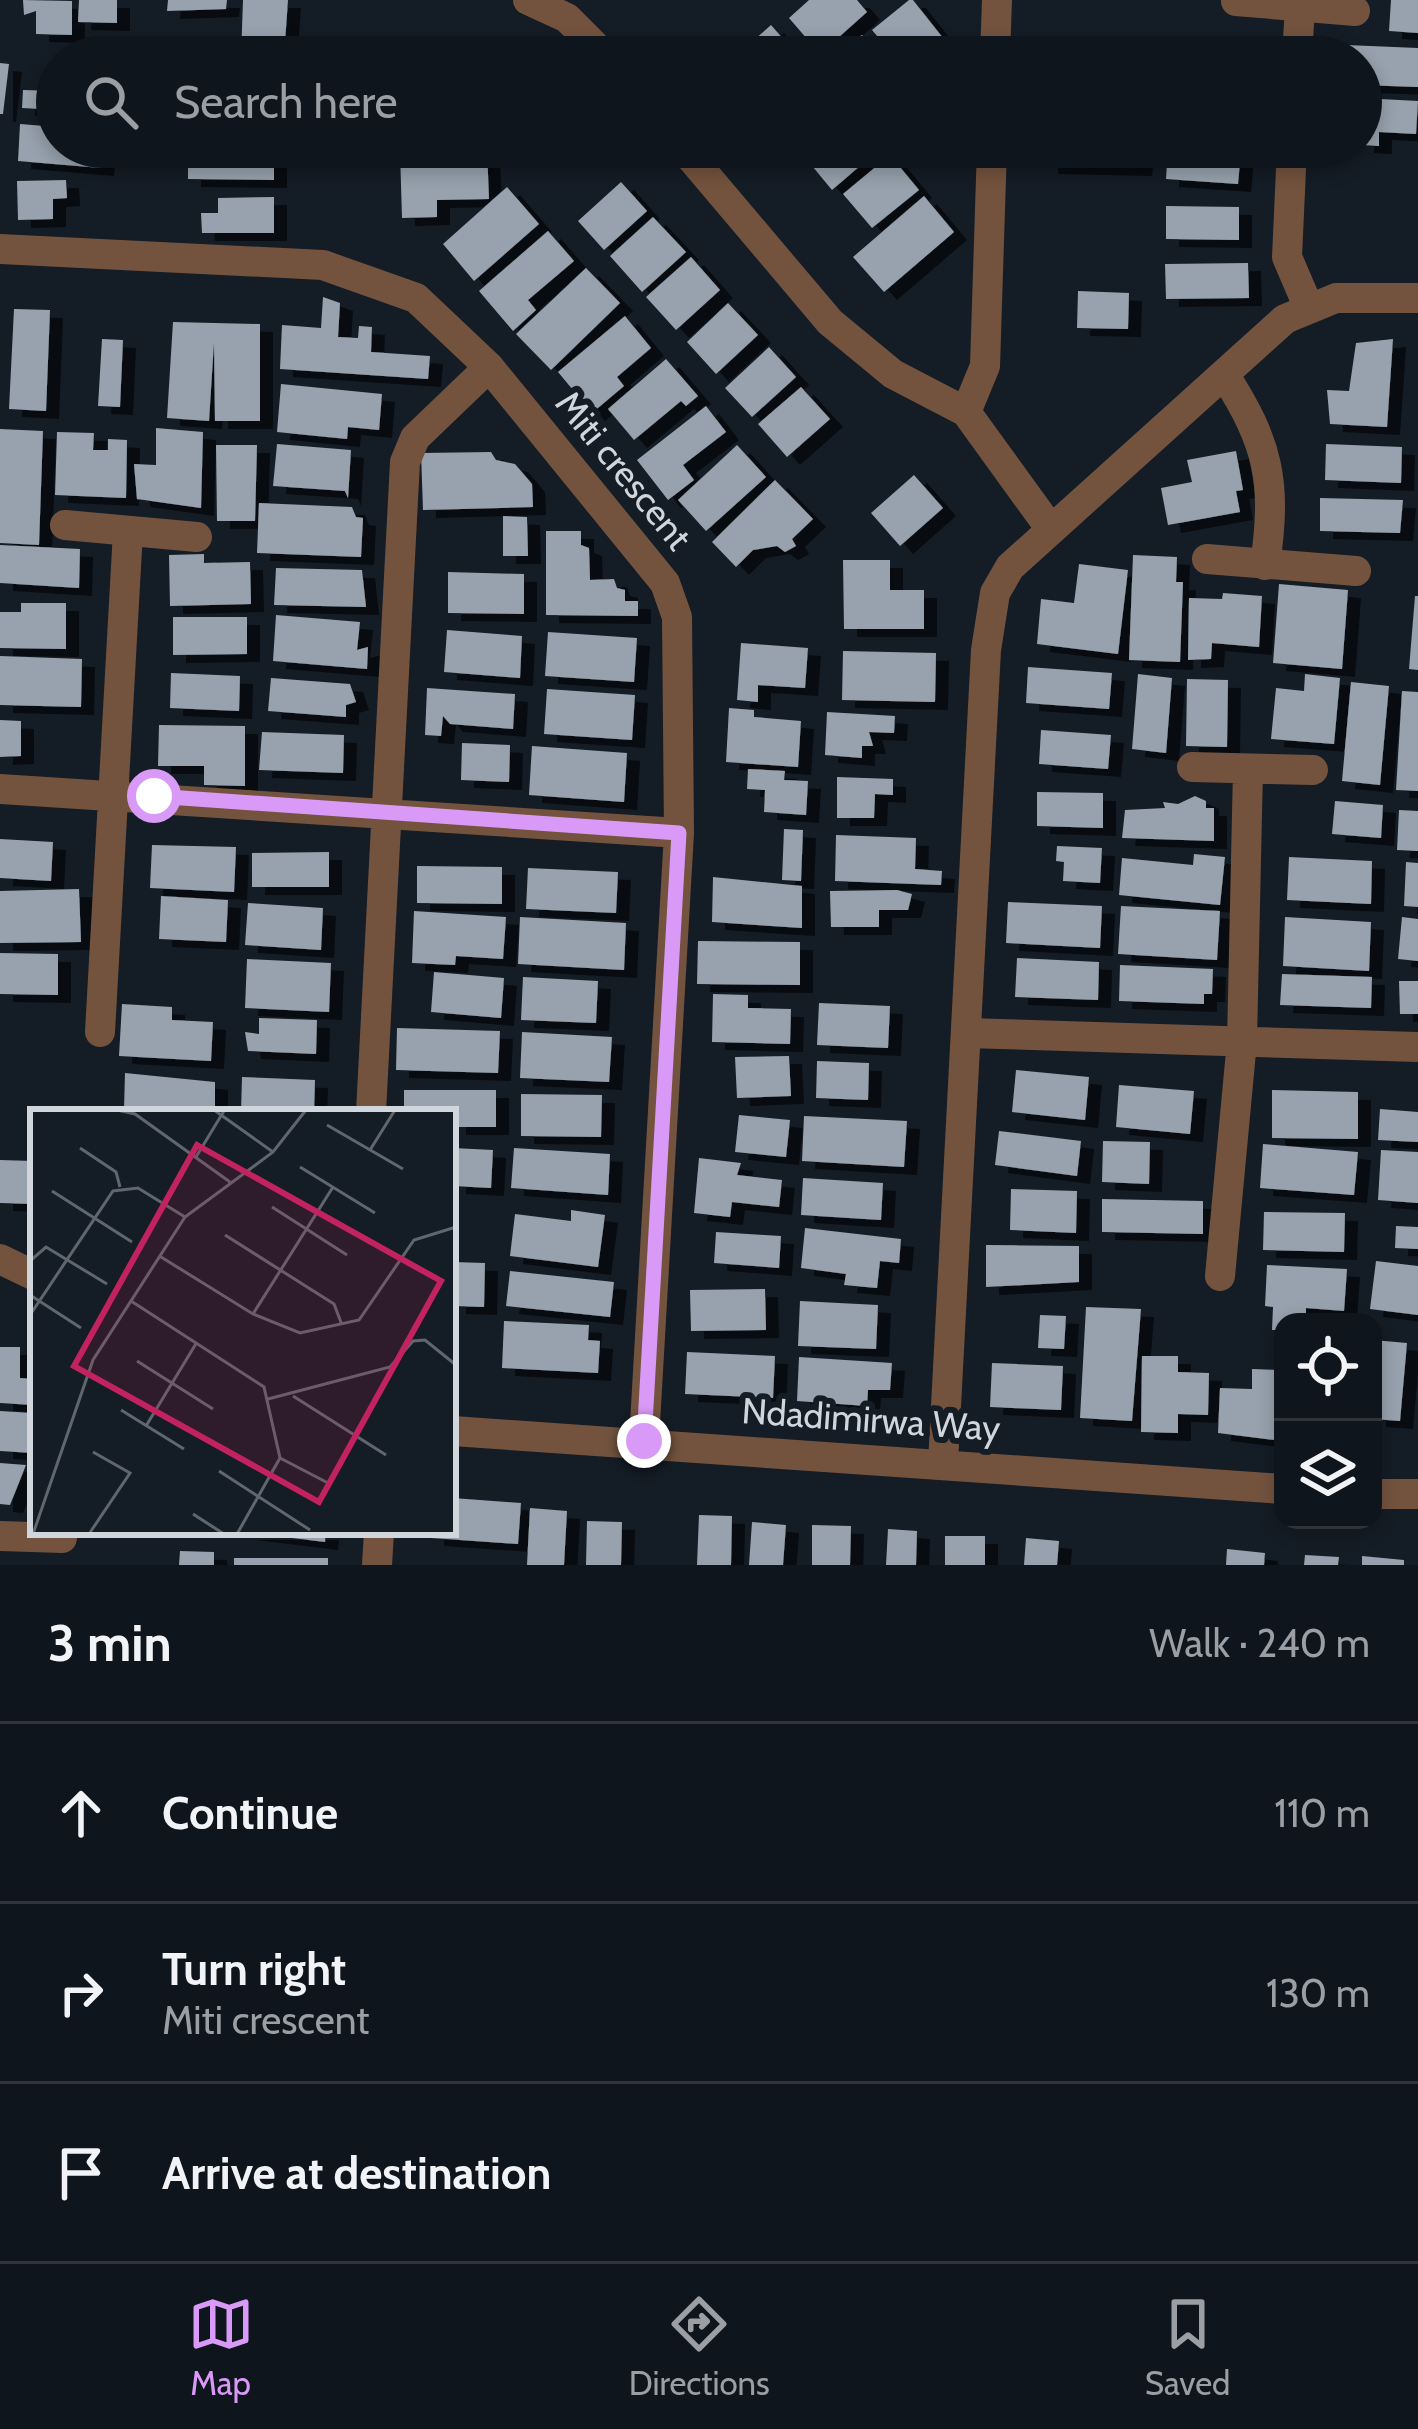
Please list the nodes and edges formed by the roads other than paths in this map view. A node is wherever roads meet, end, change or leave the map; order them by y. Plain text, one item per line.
1 (527, 0) edge
2 (997, 0) edge
3 (1237, 1) edge
4 (1300, 7) junction
5 (1355, 11) dead end
6 (585, 36) edge
7 (996, 36) edge
8 (1298, 36) edge
9 (700, 168) edge
10 (991, 168) edge
11 (1291, 168) edge
12 (0, 249) edge
13 (1418, 298) edge
14 (1308, 306) junction
15 (489, 367) junction
16 (1224, 374) junction
17 (966, 412) junction
18 (65, 526) dead end
19 (1050, 528) junction
20 (128, 531) junction
21 (197, 537) dead end
22 (1207, 559) dead end
23 (1264, 565) junction
24 (1356, 571) dead end
25 (1192, 767) dead end
26 (1248, 769) junction
27 (1312, 770) dead end
28 (0, 789) edge
29 (112, 793) junction
30 (390, 817) junction
31 (679, 833) junction
32 (100, 1032) dead end
33 (966, 1033) junction
34 (1242, 1041) junction
35 (1418, 1047) edge
36 (371, 1109) edge
37 (0, 1259) edge
38 (30, 1274) edge
39 (1220, 1276) dead end
40 (456, 1431) edge
41 (644, 1441) junction
42 (943, 1462) junction
43 (1274, 1488) edge
44 (1382, 1494) edge
45 (1418, 1494) edge
46 (379, 1535) edge
47 (0, 1536) edge
48 (62, 1545) edge
49 (377, 1565) edge

1 - 6 street
2 - 7 street
3 - 4 street
4 - 5 street
4 - 8 street
9 - 17 street
10 - 17 street
11 - 14 street
12 - 15 street, Miti crescent
13 - 14 street
14 - 16 street
15 - 30 street
15 - 31 street, Miti crescent
16 - 19 street
16 - 23 street
17 - 19 street
18 - 20 street
19 - 33 street
20 - 21 street
20 - 29 street
22 - 23 street
23 - 24 street
25 - 26 street
26 - 27 street
26 - 34 street
28 - 29 street
29 - 30 street
29 - 32 street
30 - 31 street
30 - 36 street
31 - 41 street, Miti crescent
33 - 34 street
33 - 42 street
34 - 35 street
34 - 39 street
37 - 38 street
40 - 41 street, Ndadimirwa Way
41 - 42 street, Ndadimirwa Way
42 - 43 street, Ndadimirwa Way
44 - 45 street
46 - 49 street
47 - 48 street

